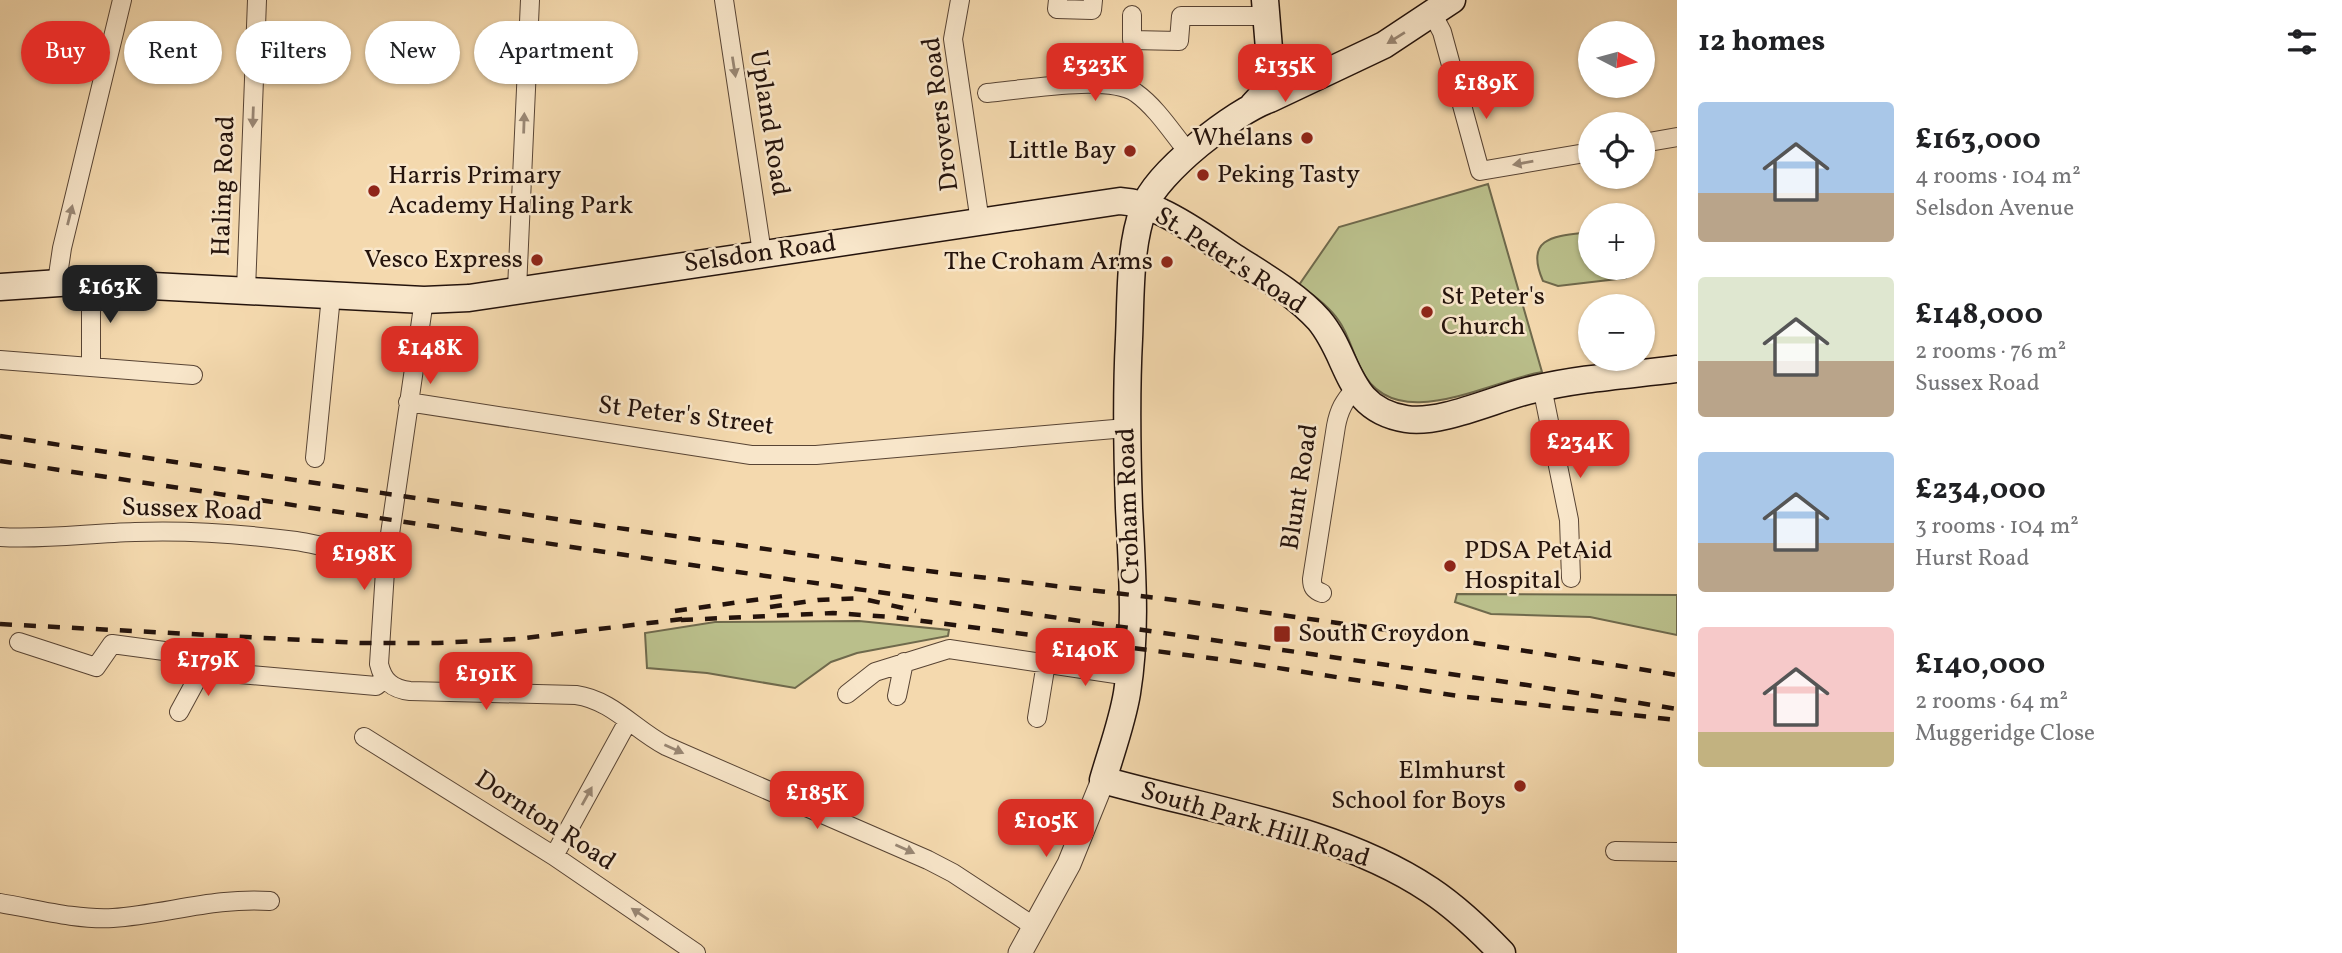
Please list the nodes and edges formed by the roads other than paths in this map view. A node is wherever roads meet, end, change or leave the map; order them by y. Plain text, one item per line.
1 (122, 0) edge
2 (257, 0) edge
3 (530, 0) edge
4 (724, 0) edge
5 (960, 0) edge
6 (1058, 0) edge
7 (1093, 0) edge
8 (1442, 7) edge
9 (1265, 8) edge
10 (1132, 15) dead end
11 (1334, 68) junction
12 (1270, 80) junction
13 (987, 93) dead end
14 (1253, 105) junction
15 (1677, 137) edge
16 (1655, 141) edge
17 (1189, 153) junction
18 (1578, 154) edge
19 (1144, 206) junction
20 (980, 222) junction
21 (762, 253) junction
22 (57, 282) junction
23 (91, 282) junction
24 (0, 287) edge
25 (517, 289) junction
26 (246, 290) junction
27 (331, 296) junction
28 (424, 300) junction
29 (0, 360) edge
30 (91, 367) junction
31 (1677, 369) edge
32 (193, 375) dead end
33 (1542, 387) junction
34 (1355, 389) junction
35 (408, 402) junction
36 (1126, 428) junction
37 (315, 458) dead end
38 (0, 537) edge
39 (382, 550) junction
40 (1571, 578) dead end
41 (1322, 593) dead end
42 (19, 642) dead end
43 (904, 662) junction
44 (1046, 663) junction
45 (204, 666) junction
46 (1129, 676) junction
47 (385, 679) junction
48 (847, 694) dead end
49 (897, 696) dead end
50 (179, 712) dead end
51 (622, 717) junction
52 (1037, 718) dead end
53 (364, 737) dead end
54 (1102, 780) junction
55 (1615, 851) dead end
56 (1677, 852) edge
57 (554, 856) junction
58 (270, 901) dead end
59 (0, 902) edge
60 (1035, 927) junction
61 (696, 953) edge
62 (1020, 953) edge
63 (1502, 953) edge

22 -> 1 street
2 -> 26 street, Haling Road
25 -> 3 street
4 -> 21 street, Upland Road
5 - 20 street, Drovers Road
6 - 7 street
8 -> 11 main road
18 -> 8 street
9 - 10 street
9 - 12 main road
11 - 12 main road
11 - 14 main road
12 - 14 main road
13 - 17 street
14 - 17 main road
15 - 16 street
17 - 19 main road
19 - 20 main road, Selsdon Road
19 - 34 main road, St. Peter's Road
19 - 36 main road, Croham Road
20 - 21 main road, Selsdon Road
21 - 25 main road, Selsdon Road
22 - 23 main road, Selsdon Road
22 - 24 main road, Selsdon Road
23 - 26 main road, Selsdon Road
23 - 30 street
25 - 28 main road, Selsdon Road
26 - 27 main road, Selsdon Road
27 - 28 main road, Selsdon Road
27 - 37 street
28 - 35 street
29 - 30 street
30 - 32 street
31 - 33 main road, St. Peter's Road
33 - 34 main road, St. Peter's Road
33 - 40 street
34 - 41 street, Blunt Road
35 - 36 street, St Peter's Street
35 - 39 street
36 - 46 main road, Croham Road
38 - 39 street, Sussex Road
39 - 47 street
42 - 45 street
43 - 44 street
43 - 48 street
43 - 49 street
44 - 46 street
44 - 52 street
45 - 47 street
45 - 50 street
46 - 54 main road, Croham Road
47 - 51 street
57 -> 51 street
51 -> 60 street
53 - 57 street, Dornton Road
54 - 60 street, Croham Road
54 - 63 main road, South Park Hill Road
55 - 56 street
61 -> 57 street, Dornton Road
58 - 59 street
60 - 62 street, Croham Road

